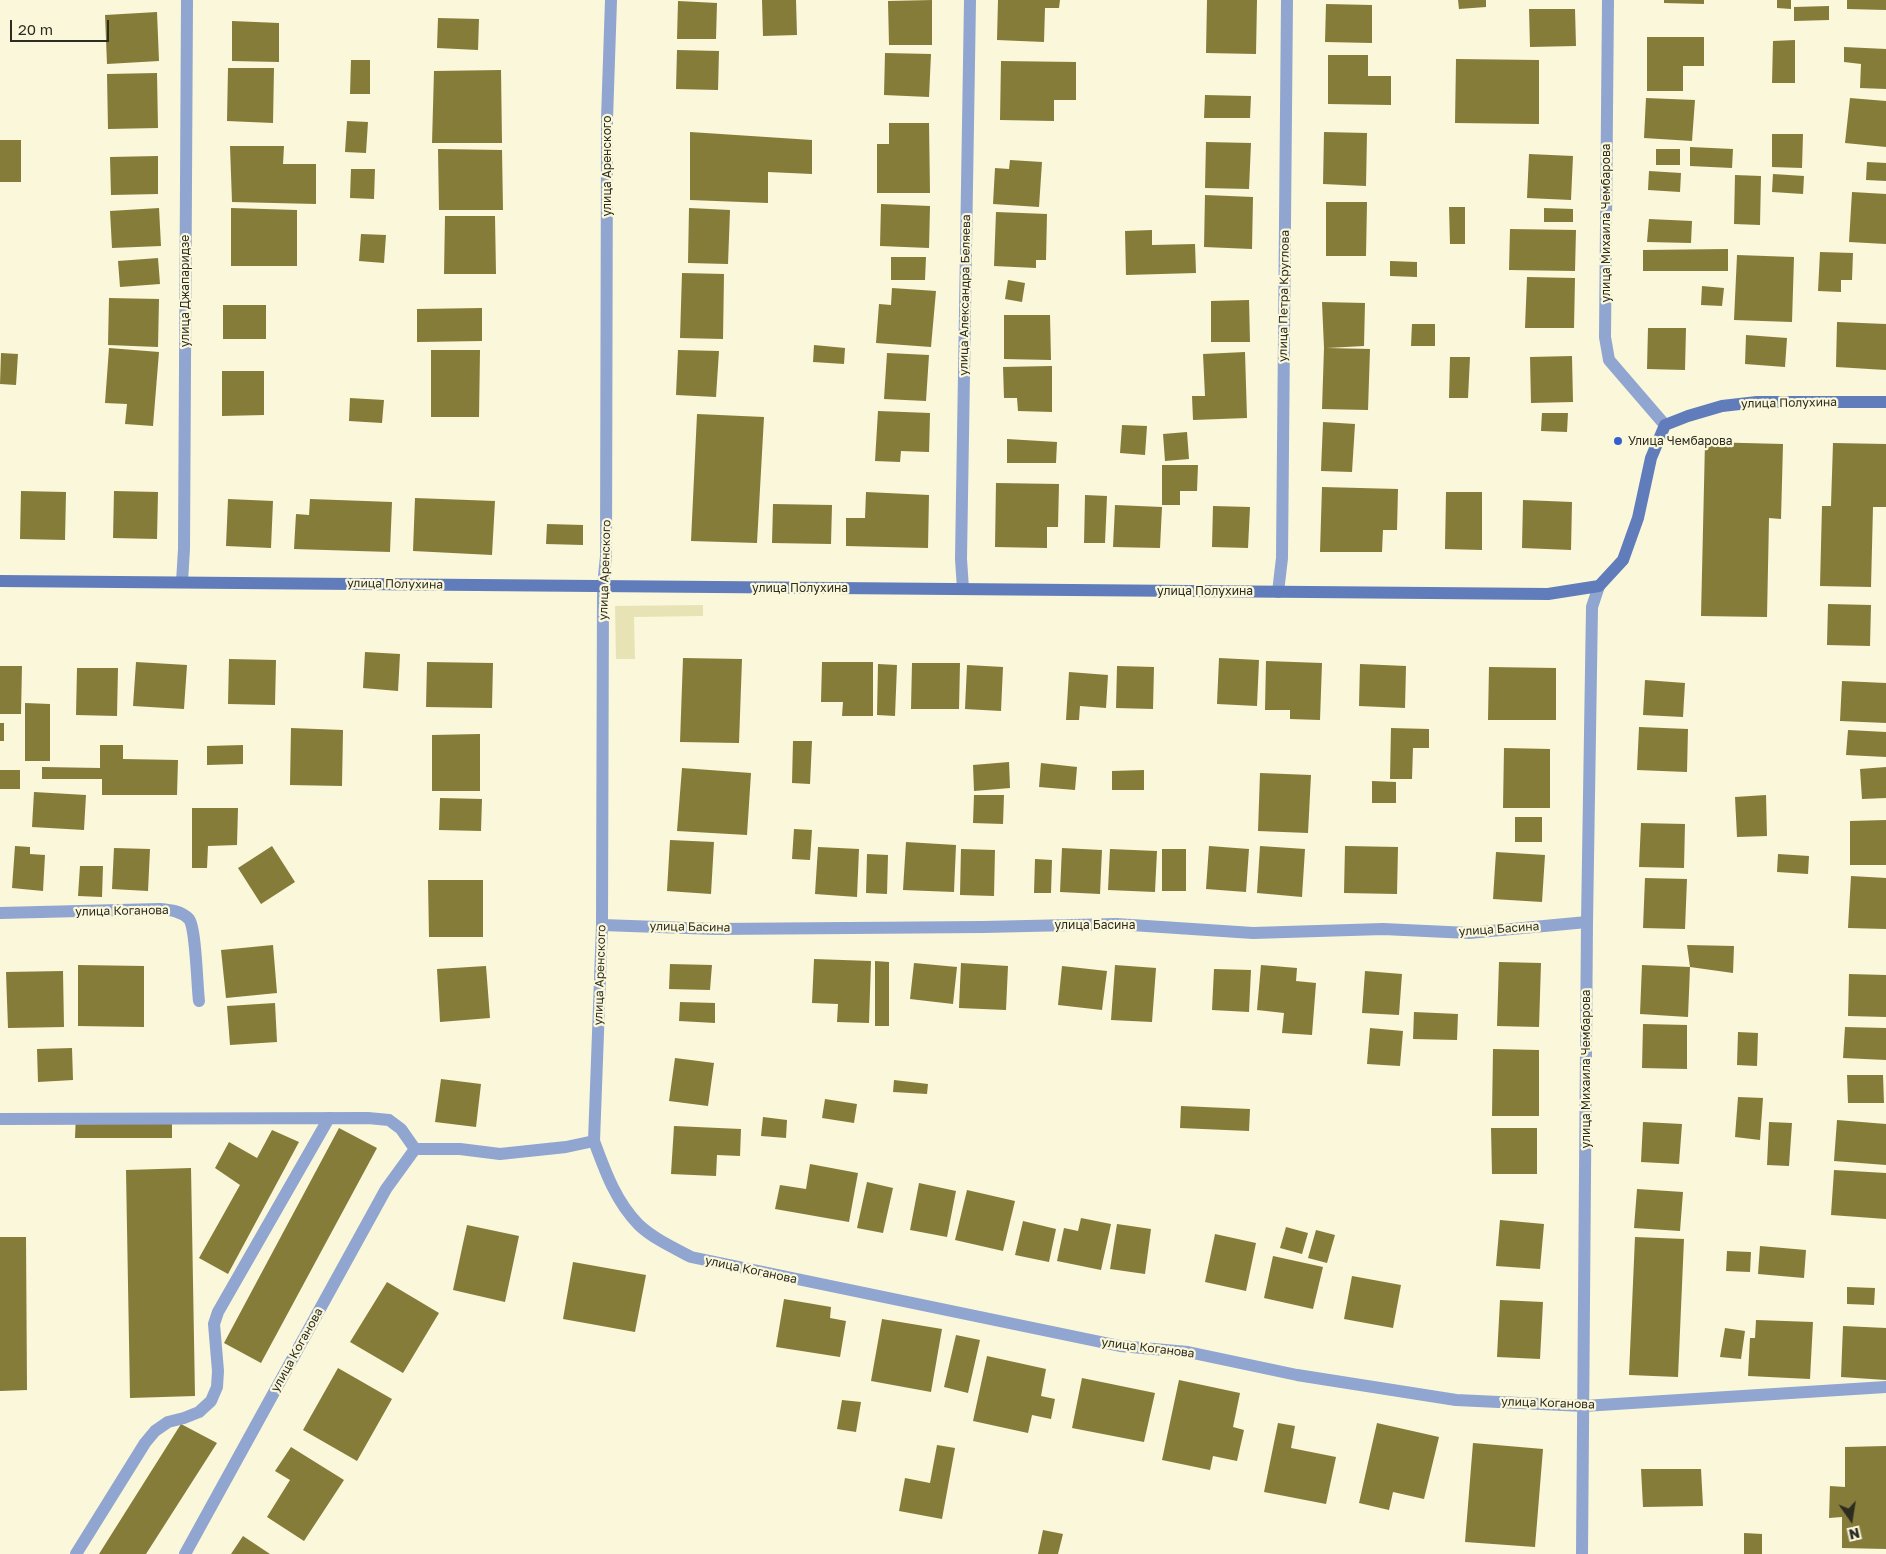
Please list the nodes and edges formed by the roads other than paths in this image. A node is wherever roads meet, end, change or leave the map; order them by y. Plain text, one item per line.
1 (187, 0) edge
2 (611, 0) edge
3 (970, 0) edge
4 (1287, 0) edge
5 (1608, 0) edge
6 (1886, 402) edge
7 (1665, 425) junction
8 (0, 581) edge
9 (182, 582) junction
10 (603, 586) junction
11 (1599, 586) junction
12 (964, 589) junction
13 (1278, 592) junction
14 (0, 913) edge
15 (1587, 922) junction
16 (602, 925) junction
17 (199, 1001) dead end
18 (329, 1118) junction
19 (0, 1119) edge
20 (594, 1141) junction
21 (416, 1149) junction
22 (1886, 1386) edge
23 (1584, 1406) junction
24 (76, 1554) edge
25 (185, 1554) edge
26 (1582, 1554) edge

1 - 9 street, улица Джапаридзе
2 - 10 street, улица Аренского
3 - 12 street, улица Александра Беляева
4 - 13 street, улица Петра Круглова
5 - 7 street, улица Михаила Чембарова
6 - 7 main road, улица Полухина
7 - 11 main road
8 - 9 main road, улица Полухина
9 - 10 main road, улица Полухина
10 - 12 main road, улица Полухина
10 - 16 street, улица Аренского
11 - 13 main road, улица Полухина
11 - 15 street, улица Михаила Чембарова
12 - 13 main road, улица Полухина
14 - 17 street, улица Коганова
15 - 16 street, улица Басина
15 - 23 street, улица Михаила Чембарова
16 - 20 street, улица Аренского
18 - 19 street
18 - 21 street
18 - 24 street
20 - 21 street
20 - 23 street, улица Коганова
21 - 25 street, улица Коганова
22 - 23 street, улица Коганова
23 - 26 street, улица Михаила Чембарова

